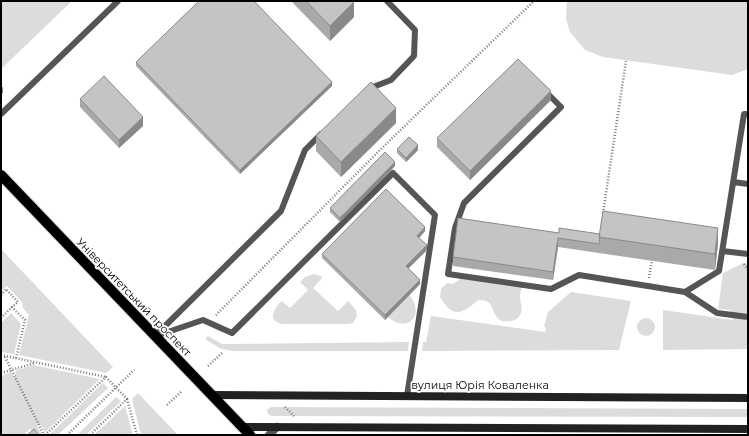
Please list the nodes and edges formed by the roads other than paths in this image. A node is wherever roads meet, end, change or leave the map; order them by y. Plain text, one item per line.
1 (118, 1) edge
2 (387, 1) edge
3 (543, 89) edge
4 (364, 92) edge
5 (1, 114) edge
6 (748, 114) edge
7 (326, 129) edge
8 (1, 175) edge
9 (733, 182) junction
10 (748, 184) edge
11 (722, 251) junction
12 (748, 254) edge
13 (684, 292) junction
14 (748, 317) edge
15 (156, 336) junction
16 (212, 395) junction
17 (407, 396) junction
18 (748, 398) edge
19 (243, 427) junction
20 (277, 427) junction
21 (349, 428) junction
22 (748, 429) edge
23 (250, 435) edge
24 (269, 435) edge
25 (341, 435) edge

1 - 5 lane
2 - 4 lane
3 - 13 lane
6 - 9 lane
7 - 15 lane
8 - 15 main road, Університетський проспект
9 - 10 lane
9 - 11 lane
11 - 12 lane
11 - 13 lane
13 - 14 lane
15 - 16 main road, Університетський проспект
15 - 17 lane
16 - 17 main road, вулиця Юрія Коваленка
16 - 19 main road, Університетський проспект
17 - 18 main road, вулиця Юрія Коваленка
19 - 20 main road
19 - 23 main road, Університетський проспект
20 - 21 main road
20 - 24 street
21 - 22 main road
21 - 25 main road

